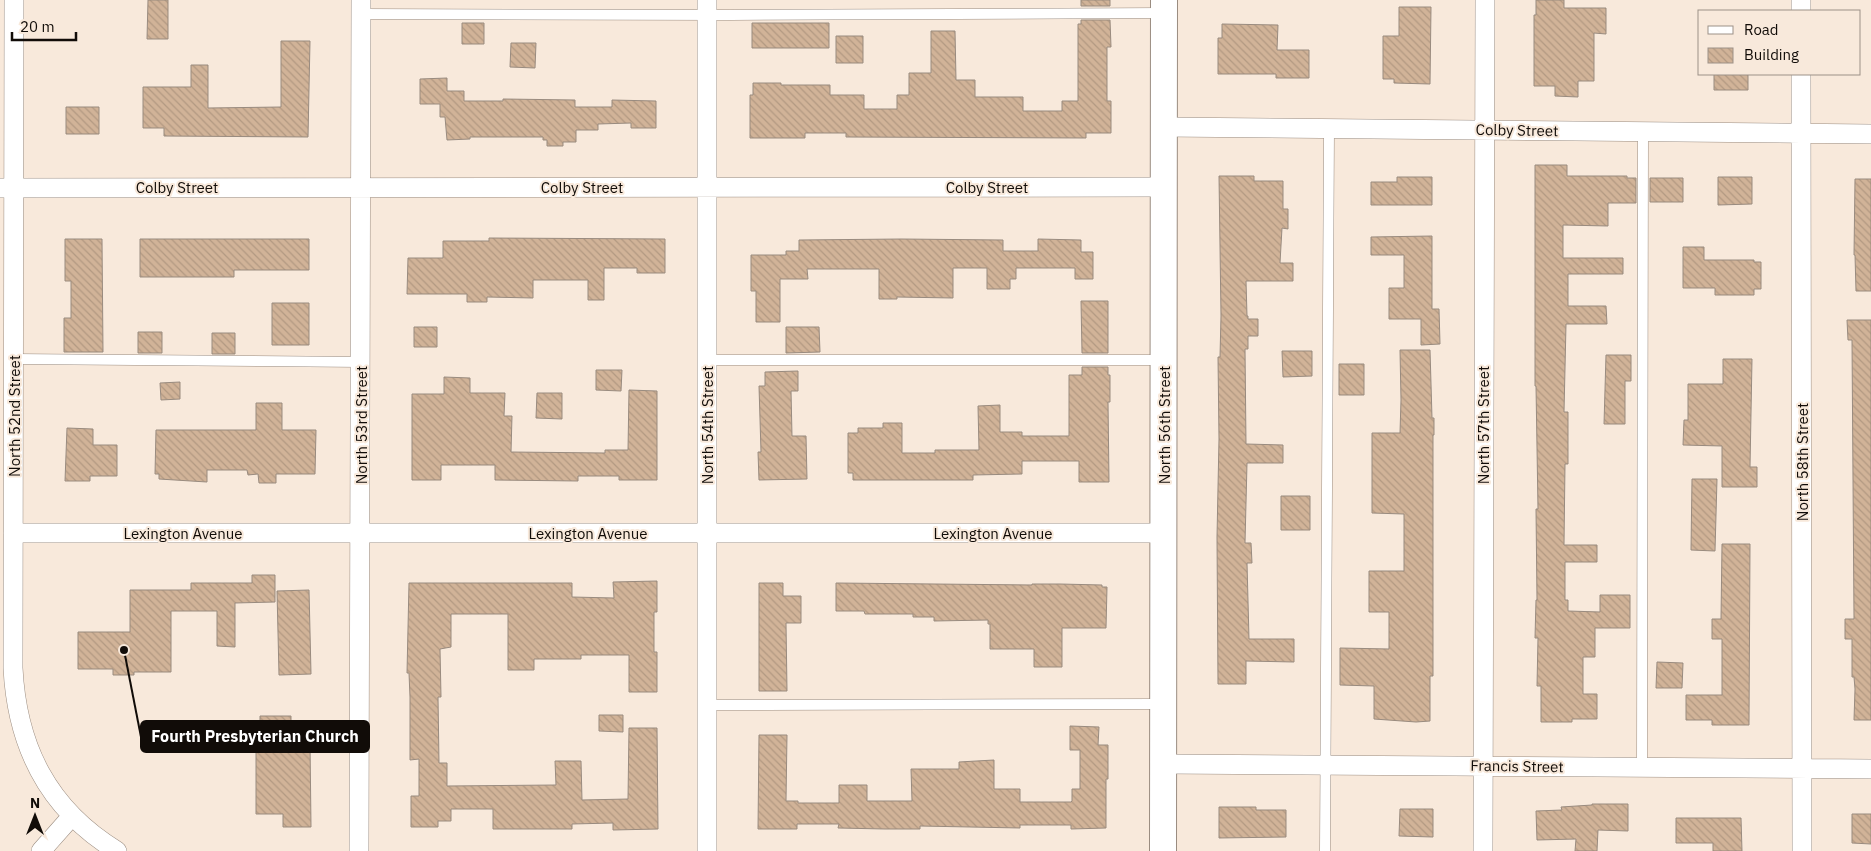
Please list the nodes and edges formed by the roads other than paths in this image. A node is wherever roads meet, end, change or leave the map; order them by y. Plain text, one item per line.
1 (1484, 0) edge
2 (1164, 6) edge
3 (361, 7) edge
4 (707, 8) edge
5 (9, 10) edge
6 (1801, 75) edge
7 (1163, 127) junction
8 (1329, 129) junction
9 (1484, 130) junction
10 (1643, 132) junction
11 (1801, 134) junction
12 (1871, 134) edge
13 (707, 186) junction
14 (360, 187) junction
15 (1164, 187) junction
16 (7, 188) edge
17 (14, 359) junction
18 (707, 360) junction
19 (1164, 360) junction
20 (362, 362) junction
21 (13, 533) junction
22 (360, 533) junction
23 (707, 533) junction
24 (1164, 533) junction
25 (1163, 704) junction
26 (707, 705) junction
27 (1163, 764) junction
28 (1325, 765) junction
29 (1483, 766) junction
30 (1642, 767) junction
31 (1802, 768) junction
32 (1871, 769) edge
33 (72, 816) junction
34 (41, 851) edge
35 (117, 851) edge
36 (360, 851) edge
37 (707, 851) edge
38 (1163, 851) edge
39 (1325, 851) edge
40 (1483, 851) edge
41 (1802, 851) edge

1 - 9 street, North 57th Street
2 - 4 lane
2 - 7 main road, North 56th Street
3 - 4 lane
3 - 14 street, North 53rd Street
4 - 13 street, North 54th Street
5 - 16 street, North 52nd Street
6 - 11 street, North 58th Street
7 - 8 street, Colby Street
7 - 15 main road, North 56th Street
8 - 9 street, Colby Street
8 - 28 lane
9 - 10 street, Colby Street
9 - 29 street, North 57th Street
10 - 11 street, Colby Street
10 - 30 lane
11 - 12 street, Colby Street
11 - 31 street, North 58th Street
13 - 14 street, Colby Street
13 - 15 street, Colby Street
13 - 18 street, North 54th Street
14 - 16 street, Colby Street
14 - 20 street, North 53rd Street
15 - 19 main road, North 56th Street
16 - 17 street, North 52nd Street
17 - 20 lane
17 - 21 street, North 52nd Street
18 - 19 lane
18 - 23 street, North 54th Street
19 - 24 main road, North 56th Street
20 - 22 street, North 53rd Street
21 - 22 street, Lexington Avenue
21 - 33 street, North 52nd Street
22 - 23 street, Lexington Avenue
22 - 36 street, North 53rd Street
23 - 24 street, Lexington Avenue
23 - 26 street, North 54th Street
24 - 25 main road, North 56th Street
25 - 26 lane
25 - 27 main road, North 56th Street
26 - 37 street, North 54th Street
27 - 28 street, Francis Street
27 - 38 main road, North 56th Street
28 - 29 street, Francis Street
28 - 39 lane
29 - 30 street, Francis Street
29 - 40 street, North 57th Street
30 - 31 street, Francis Street
31 - 32 street, Francis Street
31 - 41 street, North 58th Street
33 - 34 street
33 - 35 street

